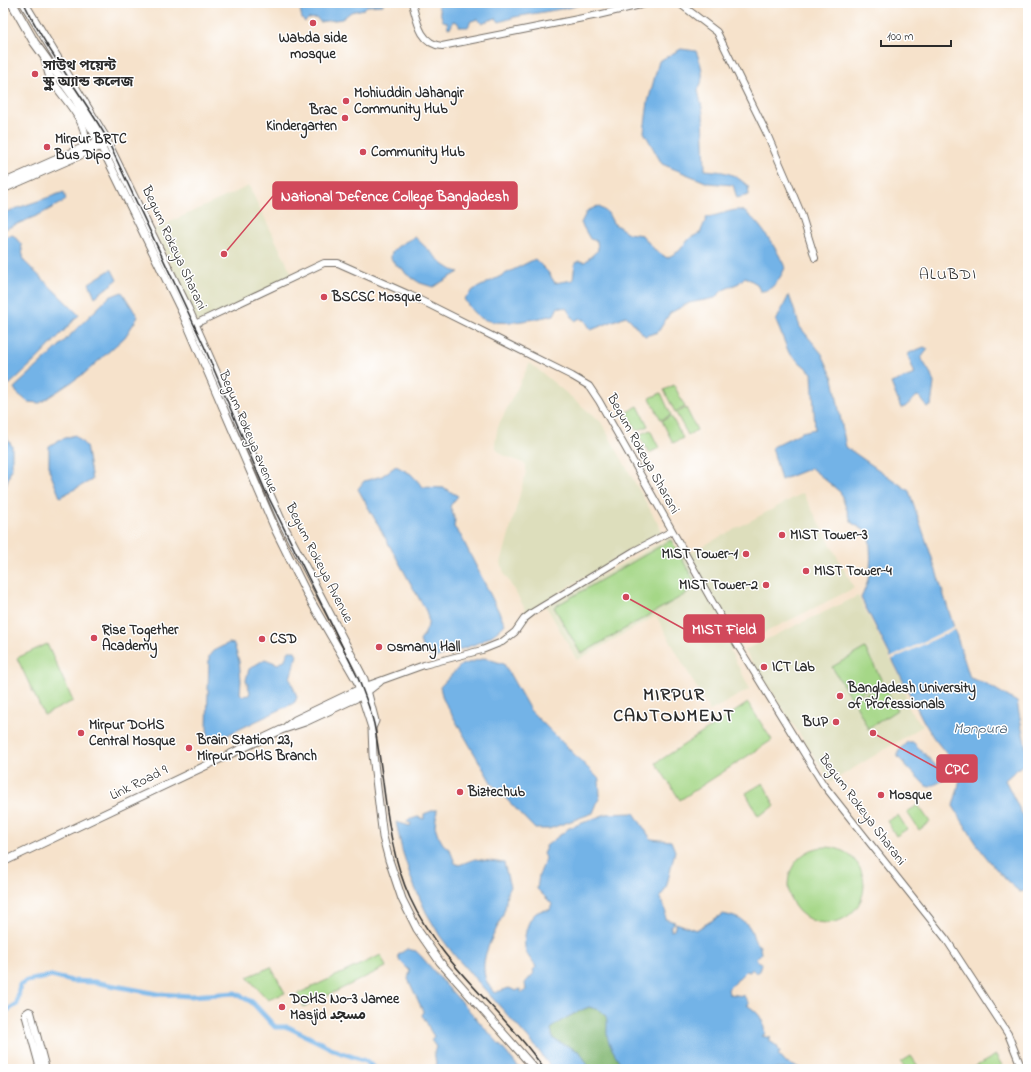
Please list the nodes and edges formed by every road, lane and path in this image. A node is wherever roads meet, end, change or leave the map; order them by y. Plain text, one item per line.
1 (12, 3) edge
2 (24, 3) edge
3 (412, 3) edge
4 (649, 3) edge
5 (679, 3) edge
6 (48, 45) junction
7 (40, 50) junction
8 (45, 57) junction
9 (102, 141) junction
10 (82, 148) junction
11 (62, 160) junction
12 (3, 183) edge
13 (3, 189) edge
14 (815, 258) dead end
15 (195, 324) junction
16 (672, 531) junction
17 (364, 691) junction
18 (5, 862) edge
19 (40, 1069) edge
20 (46, 1069) edge
21 (535, 1069) edge
22 (1022, 1069) edge

1 - 7 main road, Begum Rokeya Sharani
2 - 6 main road, Begum Rokeya Sharani
3 - 4 street
5 - 14 street
6 - 7 main road
6 - 9 main road, Begum Rokeya Sharani
7 - 8 main road, Begum Rokeya Sharani
8 - 9 main road, Begum Rokeya Sharani
8 - 10 main road
9 - 10 main road
9 - 11 main road
9 - 15 main road, Begum Rokeya Sharani
9 - 17 main road, Begum Rokeya avenue
10 - 11 main road
11 - 12 main road
11 - 13 main road
15 - 16 street, Begum Rokeya Sharani
15 - 17 main road, Begum Rokeya Avenue
16 - 17 street
16 - 22 street, Begum Rokeya Sharani
17 - 18 main road, Link Road 9
17 - 21 main road, Begum Rokeya Avenue
19 - 20 street

